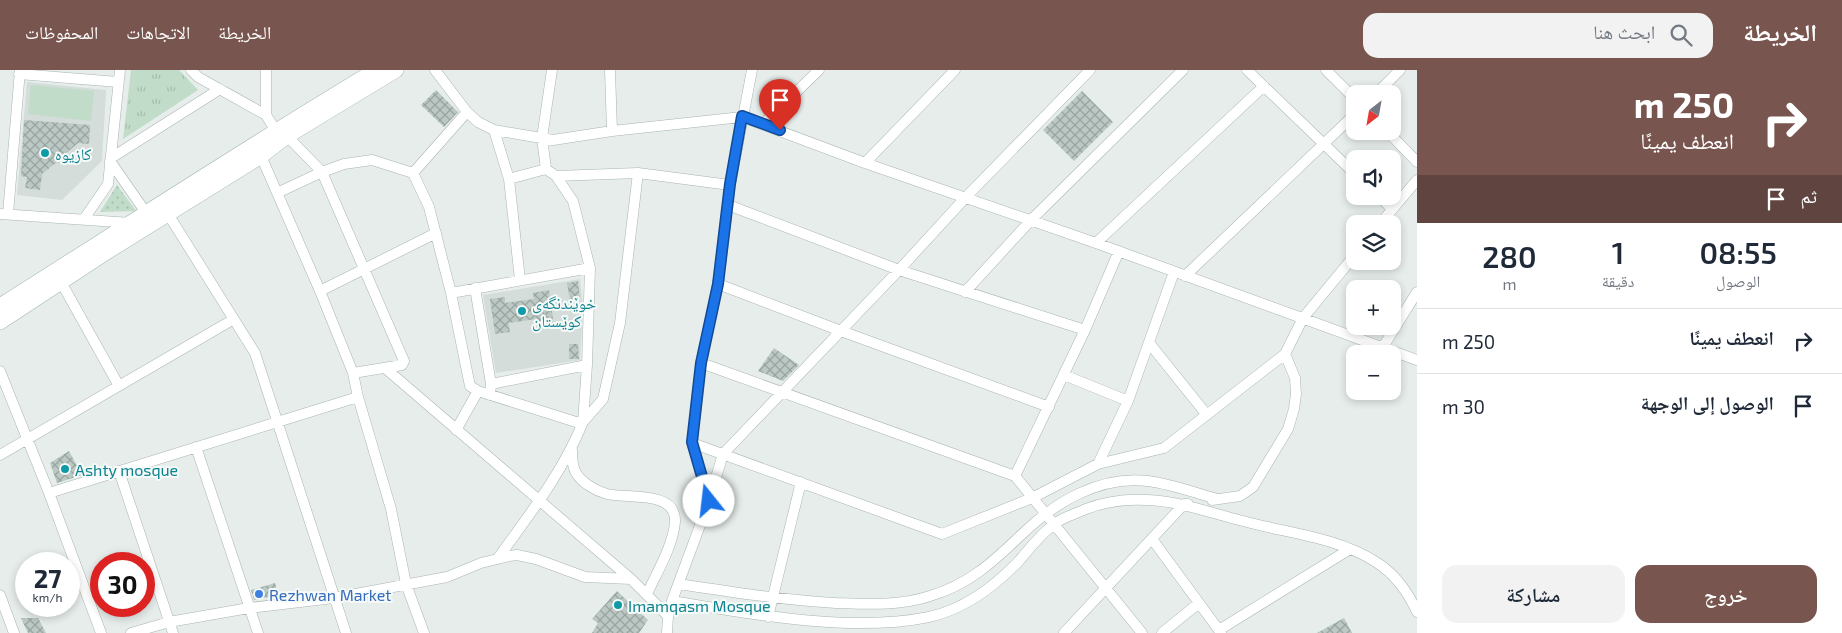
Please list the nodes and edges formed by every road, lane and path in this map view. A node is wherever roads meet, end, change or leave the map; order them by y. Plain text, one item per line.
1 (120, 70) edge
2 (191, 70) edge
3 (266, 70) edge
4 (376, 70) edge
5 (396, 70) edge
6 (435, 70) edge
7 (552, 70) edge
8 (610, 70) edge
9 (752, 70) edge
10 (819, 70) edge
11 (955, 70) edge
12 (1090, 70) edge
13 (1183, 70) edge
14 (1247, 70) edge
15 (1326, 70) edge
16 (1400, 70) edge
17 (19, 72) edge
18 (118, 82) junction
19 (1385, 85) edge
20 (1264, 86) junction
21 (220, 89) junction
22 (1346, 90) edge
23 (467, 112) junction
24 (266, 115) junction
25 (742, 116) junction
26 (1346, 122) edge
27 (763, 124) junction
28 (494, 130) junction
29 (612, 131) junction
30 (282, 134) junction
31 (542, 138) junction
32 (1396, 140) edge
33 (1323, 144) junction
34 (261, 156) junction
35 (111, 160) junction
36 (865, 162) junction
37 (1417, 162) edge
38 (1346, 166) edge
39 (546, 170) junction
40 (322, 172) junction
41 (412, 173) junction
42 (638, 173) junction
43 (556, 176) junction
44 (509, 179) junction
45 (1417, 180) edge
46 (730, 184) junction
47 (277, 193) junction
48 (966, 197) junction
49 (728, 205) junction
50 (1388, 205) edge
51 (1392, 209) junction
52 (4, 214) edge
53 (168, 214) junction
54 (1387, 215) edge
55 (84, 219) junction
56 (151, 219) junction
57 (1030, 220) junction
58 (131, 223) junction
59 (436, 233) junction
60 (1096, 243) junction
61 (1119, 251) junction
62 (1346, 266) edge
63 (590, 268) junction
64 (364, 269) junction
65 (899, 270) junction
66 (1174, 272) junction
67 (1185, 276) junction
68 (520, 280) junction
69 (61, 282) junction
70 (718, 284) junction
71 (475, 288) junction
72 (320, 291) junction
73 (965, 292) junction
74 (1417, 292) edge
75 (451, 293) junction
76 (0, 306) edge
77 (234, 318) junction
78 (1303, 318) junction
79 (0, 322) edge
80 (1085, 330) junction
81 (840, 331) junction
82 (1150, 344) junction
83 (1378, 345) edge
84 (1385, 345) edge
85 (1285, 354) junction
86 (1401, 354) edge
87 (1417, 360) edge
88 (701, 363) junction
89 (587, 365) junction
90 (385, 368) junction
91 (0, 371) edge
92 (353, 374) junction
93 (1064, 376) junction
94 (491, 384) junction
95 (119, 386) junction
96 (478, 391) junction
97 (782, 391) junction
98 (490, 395) junction
99 (358, 397) junction
100 (1128, 401) junction
101 (1049, 406) junction
102 (1207, 415) junction
103 (277, 422) junction
104 (584, 422) junction
105 (456, 430) junction
106 (28, 439) junction
107 (692, 442) junction
108 (196, 447) junction
109 (572, 450) junction
110 (723, 454) junction
111 (0, 455) edge
112 (1098, 464) junction
113 (120, 471) junction
114 (1015, 476) junction
115 (801, 482) junction
116 (49, 493) junction
117 (1032, 498) junction
118 (1218, 499) junction
119 (539, 501) junction
120 (709, 501) junction
121 (1184, 504) junction
122 (1045, 514) junction
123 (1053, 524) junction
124 (1152, 539) junction
125 (1350, 549) junction
126 (498, 558) junction
127 (631, 579) junction
128 (406, 584) junction
129 (679, 584) junction
130 (1105, 588) junction
131 (647, 594) junction
132 (0, 595) edge
133 (334, 598) junction
134 (773, 598) junction
135 (672, 601) junction
136 (1199, 603) junction
137 (249, 608) junction
138 (1417, 612) edge
139 (668, 616) junction
140 (768, 617) junction
141 (169, 622) junction
142 (1220, 632) edge
143 (14, 633) edge
144 (101, 633) edge
145 (131, 633) edge
146 (173, 633) edge
147 (258, 633) edge
148 (346, 633) edge
149 (424, 633) edge
150 (667, 633) edge
151 (1064, 633) edge
152 (1142, 633) edge
153 (1162, 633) edge

1 - 18 street
2 - 21 street
3 - 24 street
4 - 30 street
5 - 30 street
6 - 23 street
7 - 31 street
8 - 29 street
9 - 25 street
10 - 27 street
11 - 36 street
12 - 48 street
13 - 57 street
14 - 20 street
15 - 22 street
16 - 19 street
17 - 18 street
17 - 52 street
18 - 35 street
20 - 33 street
20 - 60 street
21 - 24 street
21 - 35 street
23 - 28 street
23 - 41 street
24 - 30 street
25 - 27 street
25 - 29 street
25 - 46 street
26 - 33 street
27 - 36 street
28 - 31 street
28 - 44 street
29 - 31 street
30 - 34 street
30 - 40 street
30 - 56 street
31 - 39 street
32 - 37 street
33 - 38 street
33 - 67 street
34 - 47 street
34 - 53 street
35 - 55 street
35 - 56 street
36 - 48 street
39 - 43 street
39 - 44 street
40 - 41 street
40 - 47 street
40 - 64 street
41 - 59 street
42 - 43 street
42 - 46 street
42 - 104 street
43 - 63 street
44 - 68 street
45 - 51 street
46 - 49 street
47 - 72 street
48 - 57 street
48 - 65 street
49 - 65 street
49 - 70 street
50 - 51 street
51 - 54 street
52 - 55 street
53 - 56 street
53 - 77 street
55 - 58 street
56 - 58 street
56 - 69 street
57 - 60 street
57 - 73 street
58 - 76 street
59 - 64 street
59 - 75 street
60 - 61 street
61 - 66 street
61 - 80 street
62 - 78 street
63 - 68 street
63 - 89 street
64 - 72 street
64 - 90 street
65 - 73 street
65 - 81 street
66 - 67 street
66 - 82 street
67 - 78 street
68 - 71 street
69 - 79 street
69 - 95 street
70 - 81 street
70 - 88 street
71 - 75 street
71 - 94 street
72 - 92 street
73 - 80 street
74 - 84 street
75 - 96 street
77 - 95 street
77 - 103 street
78 - 83 street
78 - 85 street
80 - 93 street
81 - 97 street
81 - 101 street
82 - 100 street
82 - 102 street
85 - 102 street
85 - 118 street
86 - 87 street
88 - 97 street
88 - 107 street
89 - 94 street
89 - 104 street
90 - 92 street
90 - 105 street
91 - 106 street
92 - 99 street
93 - 100 street
93 - 101 street
94 - 98 street
95 - 106 street
96 - 98 street
96 - 105 street
97 - 110 street
97 - 114 street
98 - 104 street
99 - 103 street
99 - 128 street
100 - 112 street
101 - 114 street
102 - 112 street
103 - 108 street
103 - 133 street
104 - 109 street
105 - 119 street
106 - 111 street
106 - 116 street
107 - 110 street
107 - 120 street
108 - 113 street
108 - 137 street
109 - 119 street
109 - 131 street
110 - 115 street
110 - 120 street
112 - 117 street
113 - 116 street
113 - 141 street
114 - 117 street
115 - 117 street
115 - 134 street
116 - 144 street
117 - 122 street
118 - 121 street
118 - 122 street
119 - 126 street
119 - 127 street
120 - 129 street
121 - 123 street
121 - 124 street
121 - 125 street
122 - 123 street
122 - 134 street
123 - 130 street
123 - 140 street
124 - 130 street
124 - 136 street
125 - 138 street
125 - 142 street
126 - 127 street
126 - 128 street
127 - 131 street
128 - 133 street
128 - 149 street
129 - 134 street
129 - 135 street
130 - 151 street
130 - 152 street
131 - 139 street
132 - 143 street
133 - 137 street
133 - 148 street
134 - 140 street
135 - 139 street
135 - 140 street
136 - 142 street
136 - 153 street
137 - 141 street
137 - 147 street
139 - 150 street
141 - 145 street
141 - 146 street

